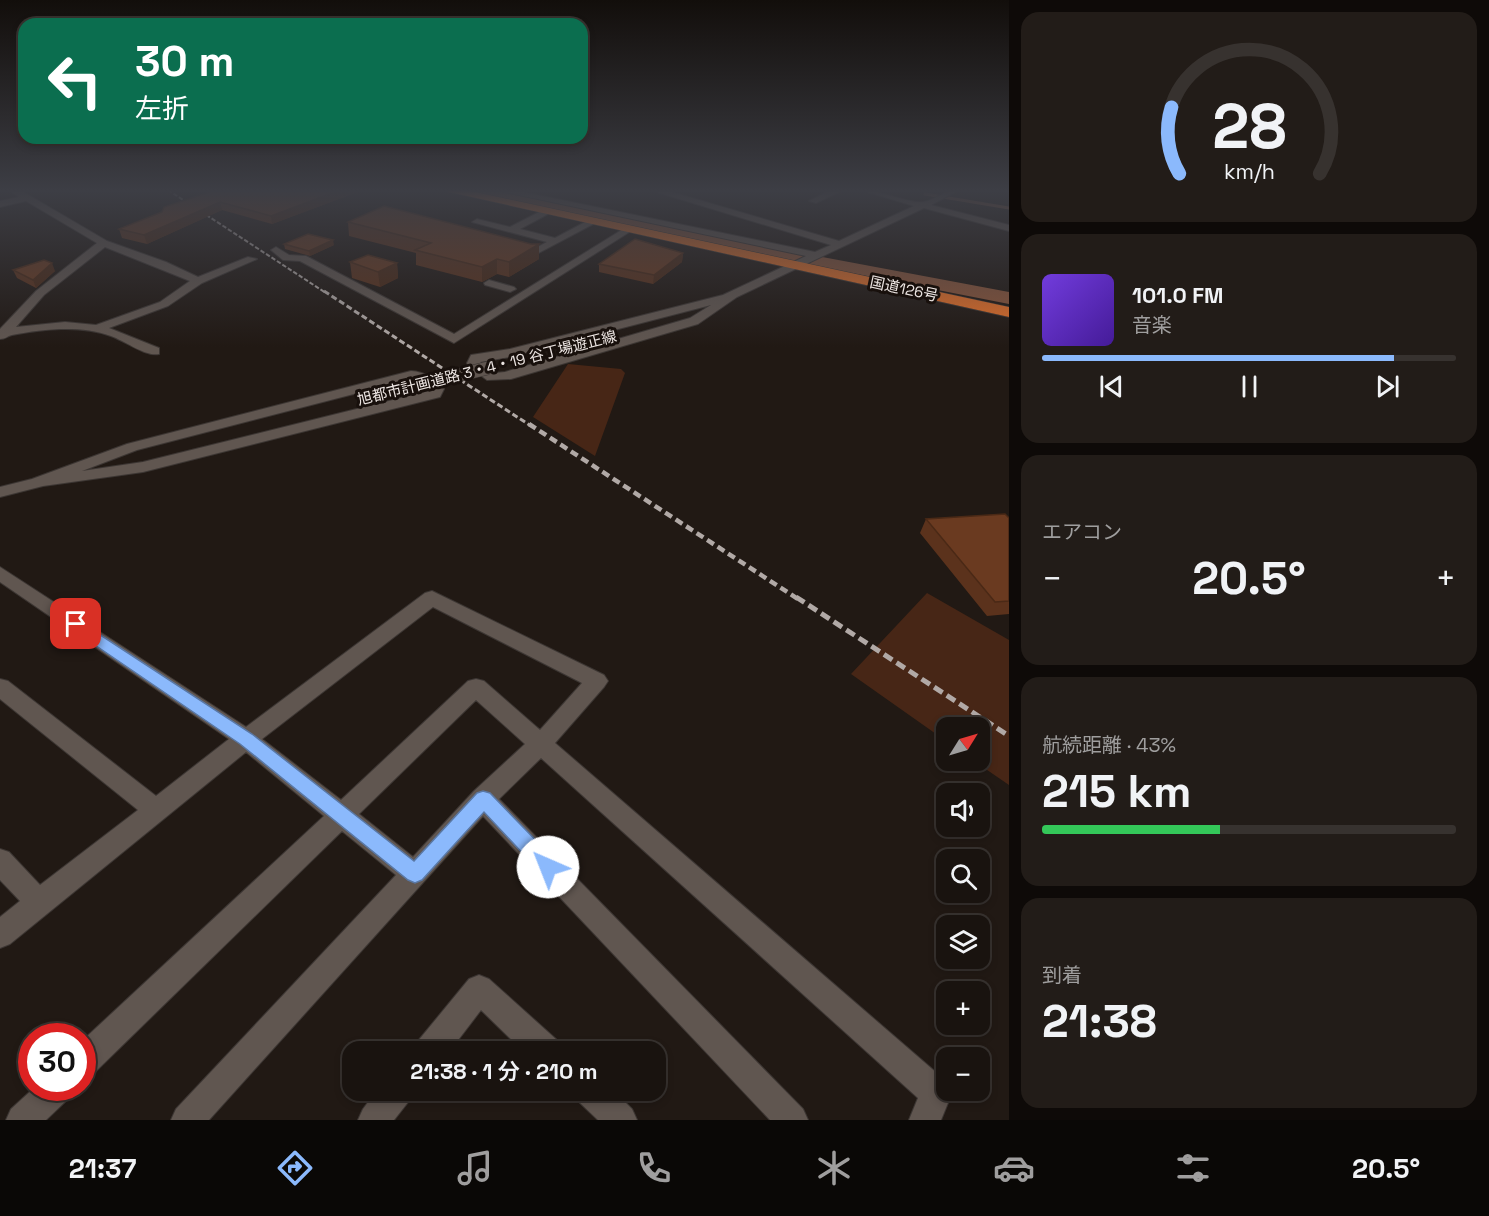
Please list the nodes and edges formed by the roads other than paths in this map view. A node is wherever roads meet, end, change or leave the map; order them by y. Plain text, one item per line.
1 (102, 242) joint
2 (554, 242) edge
3 (608, 242) edge
4 (702, 242) edge
5 (724, 242) edge
6 (833, 242) edge
7 (848, 242) edge
8 (842, 245) junction
9 (509, 249) edge
10 (276, 250) dead end
11 (252, 259) dead end
12 (810, 260) junction
13 (537, 273) dead end
14 (553, 277) junction
15 (198, 281) junction
16 (489, 284) dead end
17 (510, 289) dead end
18 (732, 296) junction
19 (1009, 312) edge
20 (100, 327) junction
21 (2, 335) edge
22 (155, 351) dead end
23 (38, 482) junction
24 (0, 492) edge
25 (0, 573) edge
26 (0, 687) edge
27 (246, 739) junction
28 (542, 743) junction
29 (483, 799) junction
30 (156, 810) junction
31 (342, 815) junction
32 (0, 861) edge
33 (415, 874) junction
34 (39, 903) junction
35 (0, 934) edge
36 (438, 1041) edge
37 (535, 1041) edge
38 (96, 1050) edge
39 (43, 1101) edge
40 (389, 1101) edge
41 (601, 1101) edge
42 (22, 1120) edge
43 (187, 1120) edge
44 (374, 1120) edge
45 (621, 1120) edge
46 (792, 1120) edge
47 (925, 1120) edge

1 - 15 street
1 - 21 street
2 - 9 street
3 - 14 street
4 - 12 highway, 国道126号
5 - 12 street
6 - 8 street
7 - 8 street, 旭都市計画道路 3・4・19 谷丁場遊正線
8 - 12 street, 旭都市計画道路 3・4・19 谷丁場遊正線
10 - 14 street
11 - 15 street
12 - 18 street, 旭都市計画道路 3・4・19 谷丁場遊正線
12 - 19 highway, 国道126号
13 - 14 street
15 - 20 street
16 - 17 street
18 - 18 street
18 - 23 street, 旭都市計画道路 3・4・19 谷丁場遊正線, bridge
20 - 21 street
20 - 22 street
23 - 23 street
23 - 24 street, 旭都市計画道路 3・4・19 谷丁場遊正線
25 - 27 street
26 - 30 street
27 - 28 street
27 - 30 street
27 - 31 street
28 - 29 street
28 - 31 street
28 - 47 street
29 - 33 street
29 - 46 street
30 - 34 street
31 - 33 street
31 - 38 street
32 - 34 street
33 - 43 street
34 - 35 street
36 - 37 street
39 - 42 street
40 - 44 street
41 - 45 street

